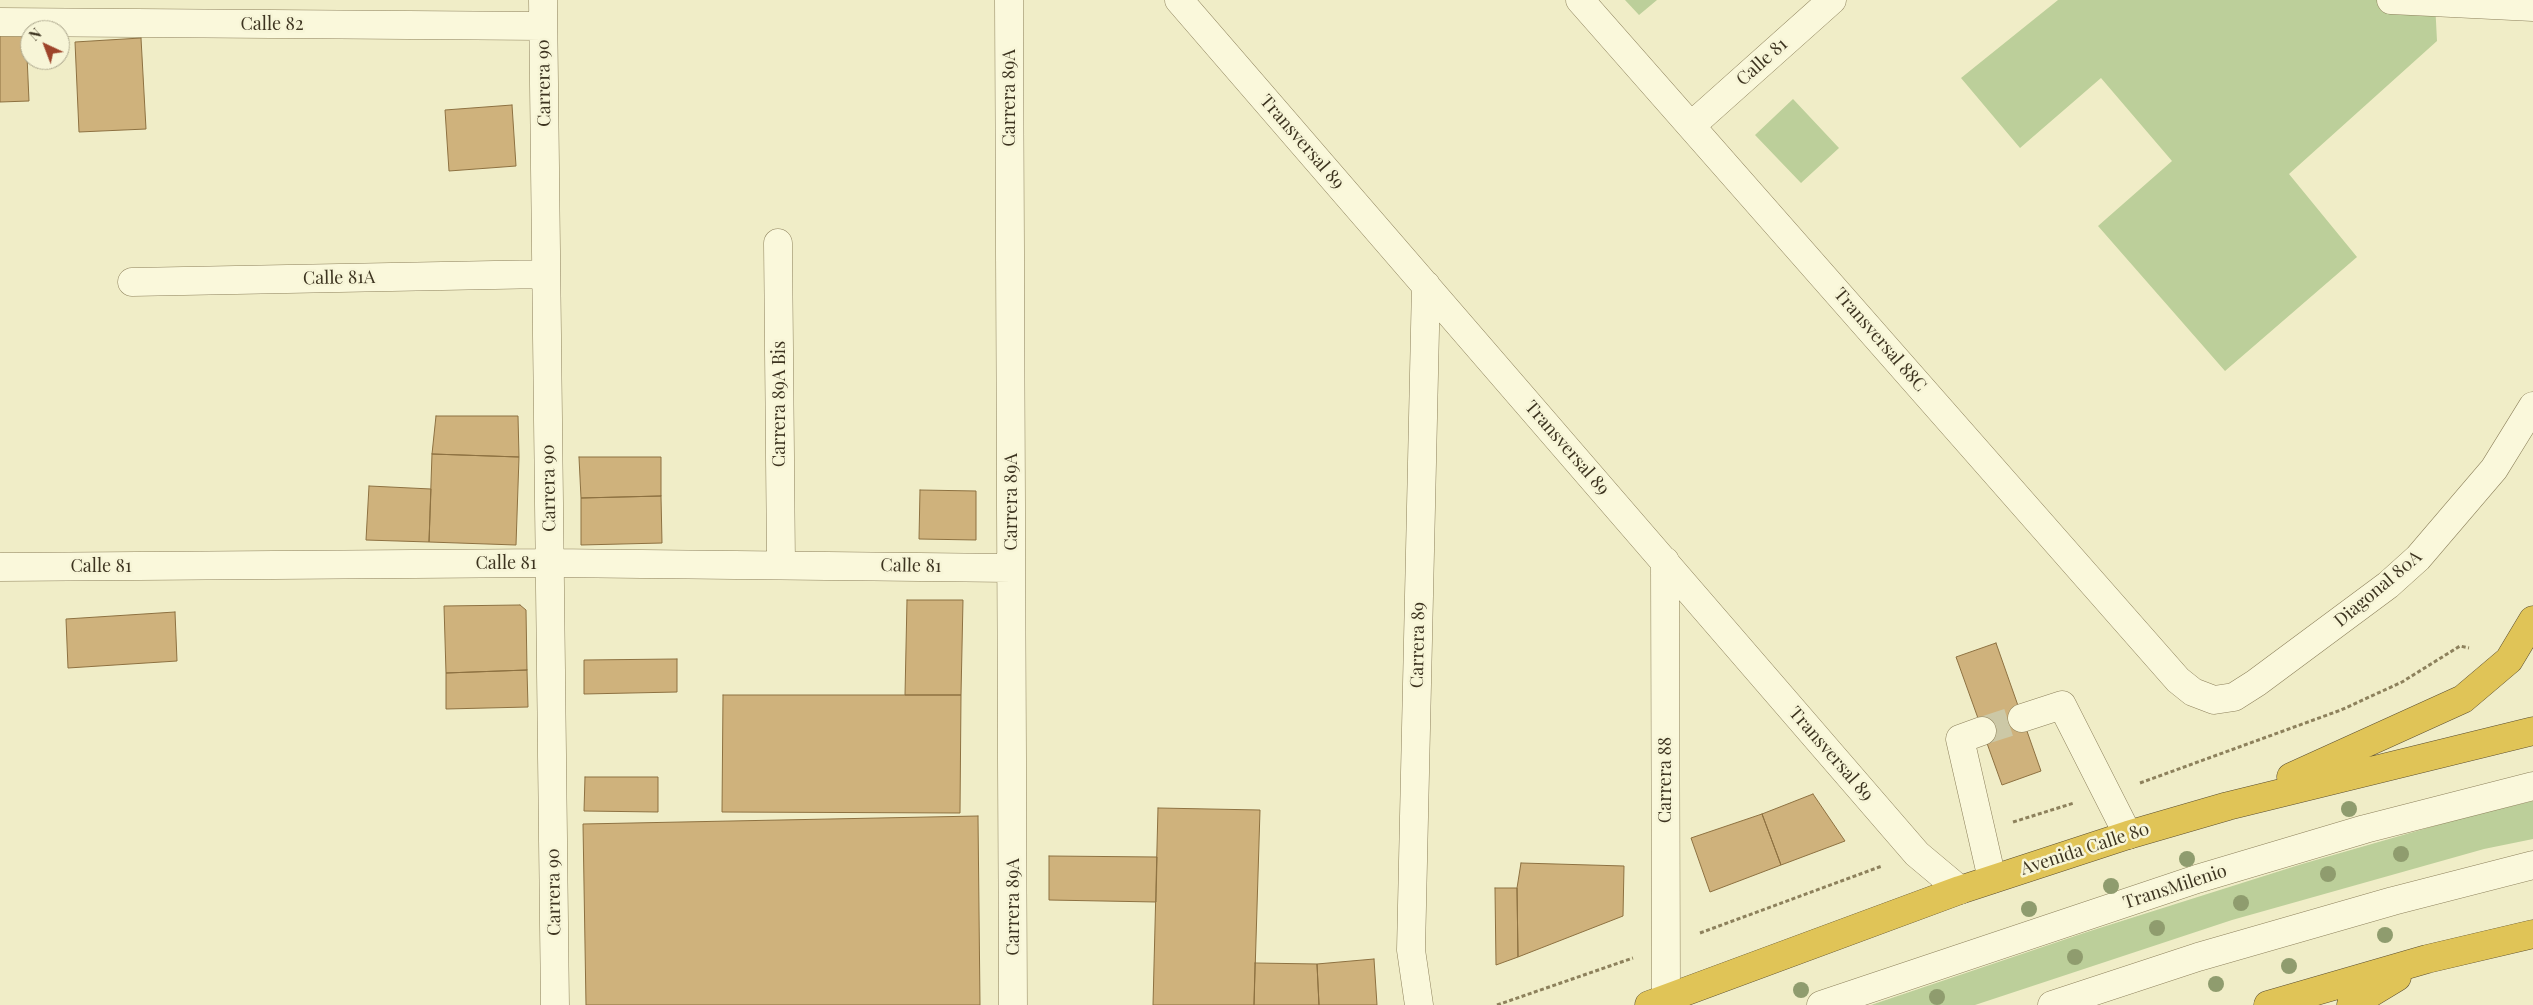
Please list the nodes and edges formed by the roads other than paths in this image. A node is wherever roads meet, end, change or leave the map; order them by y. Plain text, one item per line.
1 (1009, 0) edge
2 (1179, 0) edge
3 (1580, 0) edge
4 (1832, 0) edge
5 (2391, 0) edge
6 (2533, 7) edge
7 (543, 13) edge
8 (0, 22) edge
9 (1692, 125) junction
10 (778, 243) dead end
11 (546, 274) junction
12 (132, 282) dead end
13 (1426, 285) junction
14 (2533, 406) edge
15 (1665, 561) junction
16 (550, 563) junction
17 (780, 564) junction
18 (0, 567) edge
19 (1012, 568) junction
20 (2533, 620) edge
21 (2178, 680) joint
22 (2022, 718) tunnel mouth
23 (1982, 731) tunnel mouth
24 (2533, 731) edge
25 (2533, 786) edge
26 (2228, 806) junction
27 (2128, 835) junction
28 (2533, 865) edge
29 (1992, 879) junction
30 (1960, 890) junction
31 (2533, 934) edge
32 (2427, 959) junction
33 (1658, 1002) edge
34 (555, 1005) edge
35 (1013, 1005) edge
36 (1419, 1005) edge
37 (1821, 1005) edge
38 (2052, 1005) edge
39 (2268, 1005) edge
40 (2351, 1005) edge

1 - 19 street, Carrera 89A
2 - 13 street, Transversal 89
3 - 9 street, Transversal 88C
4 - 9 street, Calle 81
5 - 6 street
7 - 8 street, Calle 82
7 - 11 street, Carrera 90
9 - 21 street, Transversal 88C
10 - 17 street, Carrera 89A Bis
11 - 12 street, Calle 81A
11 - 16 street, Carrera 90
13 - 15 street, Transversal 89
13 - 36 street, Carrera 89
14 - 21 street, Diagonal 80A
15 - 30 street, Transversal 89
15 - 33 street, Carrera 88
16 - 17 street, Calle 81
16 - 18 street, Calle 81
16 - 34 street, Carrera 90
17 - 19 street, Calle 81
19 - 35 street, Carrera 89A
20 - 26 highway
22 - 27 street
23 - 29 street
24 - 26 highway, Avenida Calle 80
25 - 37 street, TransMilenio
26 - 27 highway, Avenida Calle 80
27 - 29 highway, Avenida Calle 80
28 - 38 street
29 - 30 highway, Avenida Calle 80
30 - 33 highway, Avenida Calle 80
31 - 32 highway
32 - 39 highway
32 - 40 highway

